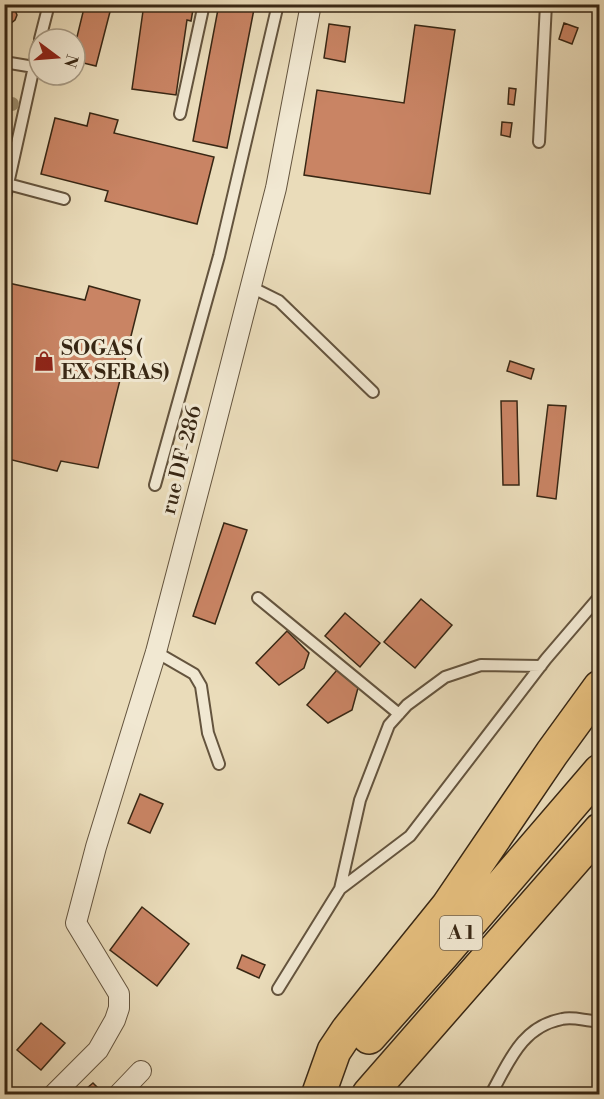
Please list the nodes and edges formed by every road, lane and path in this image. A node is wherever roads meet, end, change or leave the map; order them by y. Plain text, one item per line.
1 (49, 4) edge
2 (204, 4) edge
3 (278, 4) edge
4 (311, 4) edge
5 (546, 4) edge
6 (43, 27) edge
7 (4, 62) edge
8 (27, 66) edge
9 (29, 87) edge
10 (180, 114) dead end
11 (539, 142) dead end
12 (7, 183) edge
13 (64, 199) dead end
14 (4, 202) edge
15 (251, 287) junction
16 (373, 392) dead end
17 (155, 485) dead end
18 (600, 596) edge
19 (258, 598) dead end
20 (156, 652) junction
21 (541, 666) junction
22 (600, 687) edge
23 (399, 714) junction
24 (219, 764) dead end
25 (600, 771) edge
26 (600, 830) edge
27 (587, 854) edge
28 (340, 889) junction
29 (278, 989) dead end
30 (600, 1021) edge
31 (141, 1071) dead end
32 (319, 1094) edge
33 (54, 1095) edge
34 (119, 1095) edge
35 (369, 1095) edge
36 (491, 1095) edge

1 - 6 lane
2 - 10 lane
3 - 17 lane
4 - 15 street, rue DF-286
5 - 11 lane
7 - 8 lane
9 - 12 lane
12 - 13 lane
12 - 14 lane
15 - 16 lane
15 - 20 street, rue DF-286
18 - 21 lane
19 - 23 lane
20 - 24 lane
20 - 33 street, rue DF-286
21 - 23 lane
21 - 28 lane
22 - 32 highway
23 - 28 lane
25 - 32 highway, A 1
26 - 27 highway, A 1
27 - 35 highway, A 1
28 - 29 lane
30 - 36 lane
31 - 34 street

